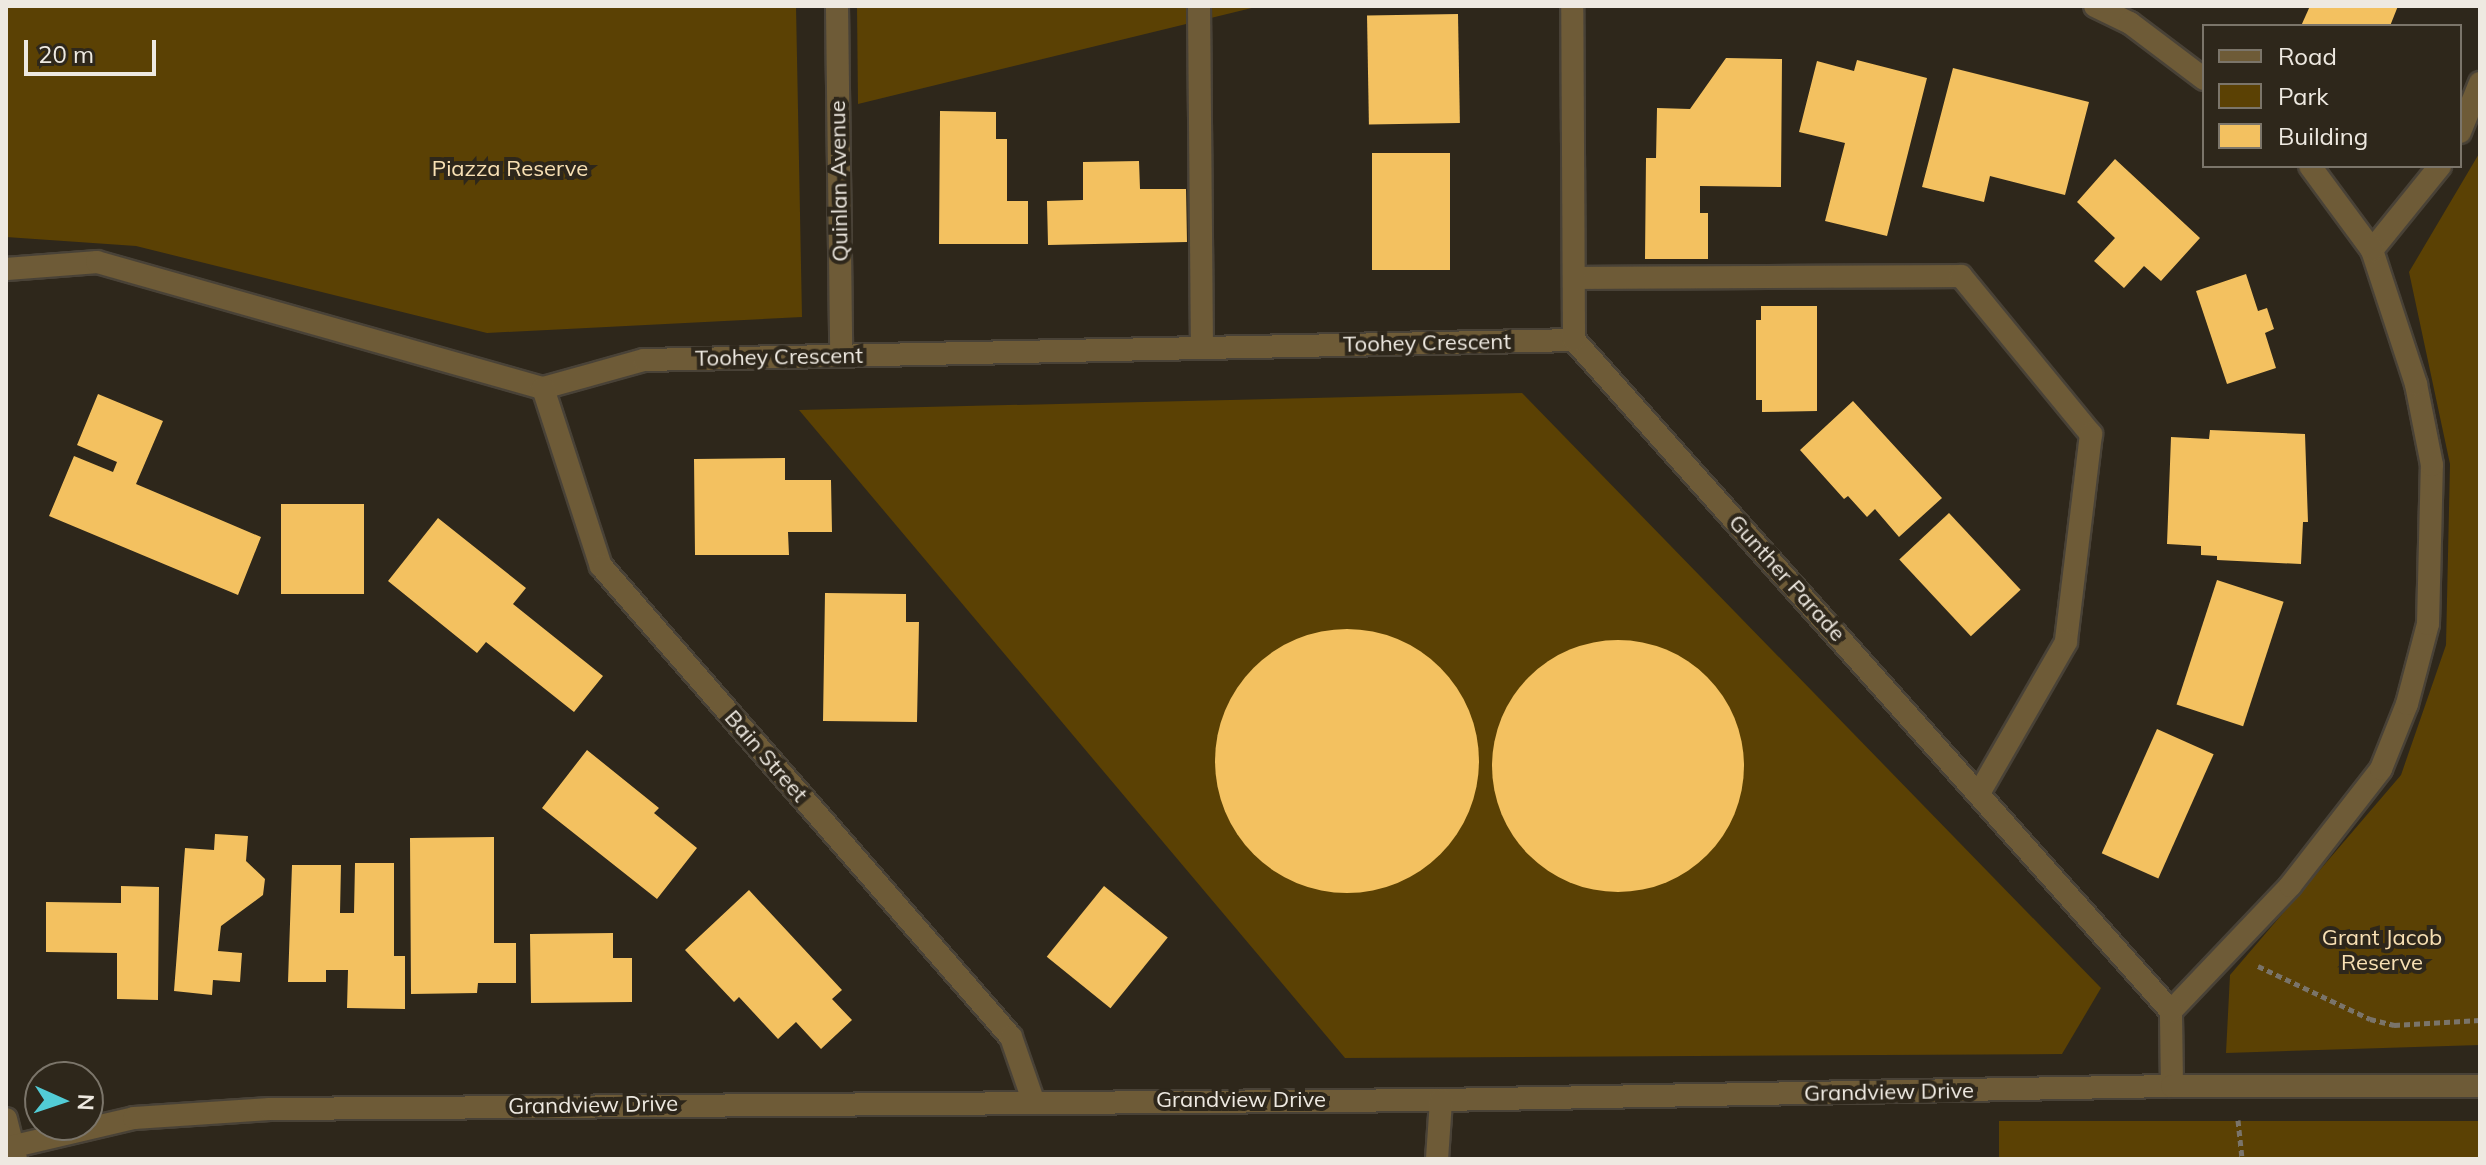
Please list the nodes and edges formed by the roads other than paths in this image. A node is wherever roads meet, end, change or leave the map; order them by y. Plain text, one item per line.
1 (837, 6) edge
2 (1199, 6) edge
3 (1572, 6) edge
4 (2095, 6) edge
5 (2202, 77) edge
6 (2480, 83) edge
7 (2462, 127) edge
8 (2311, 168) edge
9 (2438, 168) edge
10 (2372, 250) junction
11 (6, 269) edge
12 (1574, 278) junction
13 (1574, 340) junction
14 (1202, 348) junction
15 (841, 355) junction
16 (543, 388) junction
17 (1979, 793) junction
18 (2171, 1011) junction
19 (2172, 1086) junction
20 (2480, 1086) edge
21 (1033, 1100) junction
22 (1441, 1100) junction
23 (6, 1119) edge
24 (13, 1151) edge
25 (1437, 1159) edge

1 - 15 street, Quinlan Avenue
2 - 14 street
3 - 12 street
4 - 5 street
6 - 7 street
8 - 10 street
9 - 10 street
10 - 18 street
11 - 16 street
12 - 13 street
12 - 17 street
13 - 14 street, Toohey Crescent
13 - 17 street, Gunther Parade
14 - 15 street, Toohey Crescent
15 - 16 street, Toohey Crescent
16 - 21 street, Bain Street
17 - 18 street, Gunther Parade
18 - 19 street
19 - 20 street, Grandview Drive
19 - 22 street, Grandview Drive
21 - 22 street, Grandview Drive
21 - 24 street, Grandview Drive
22 - 25 street
23 - 24 street

